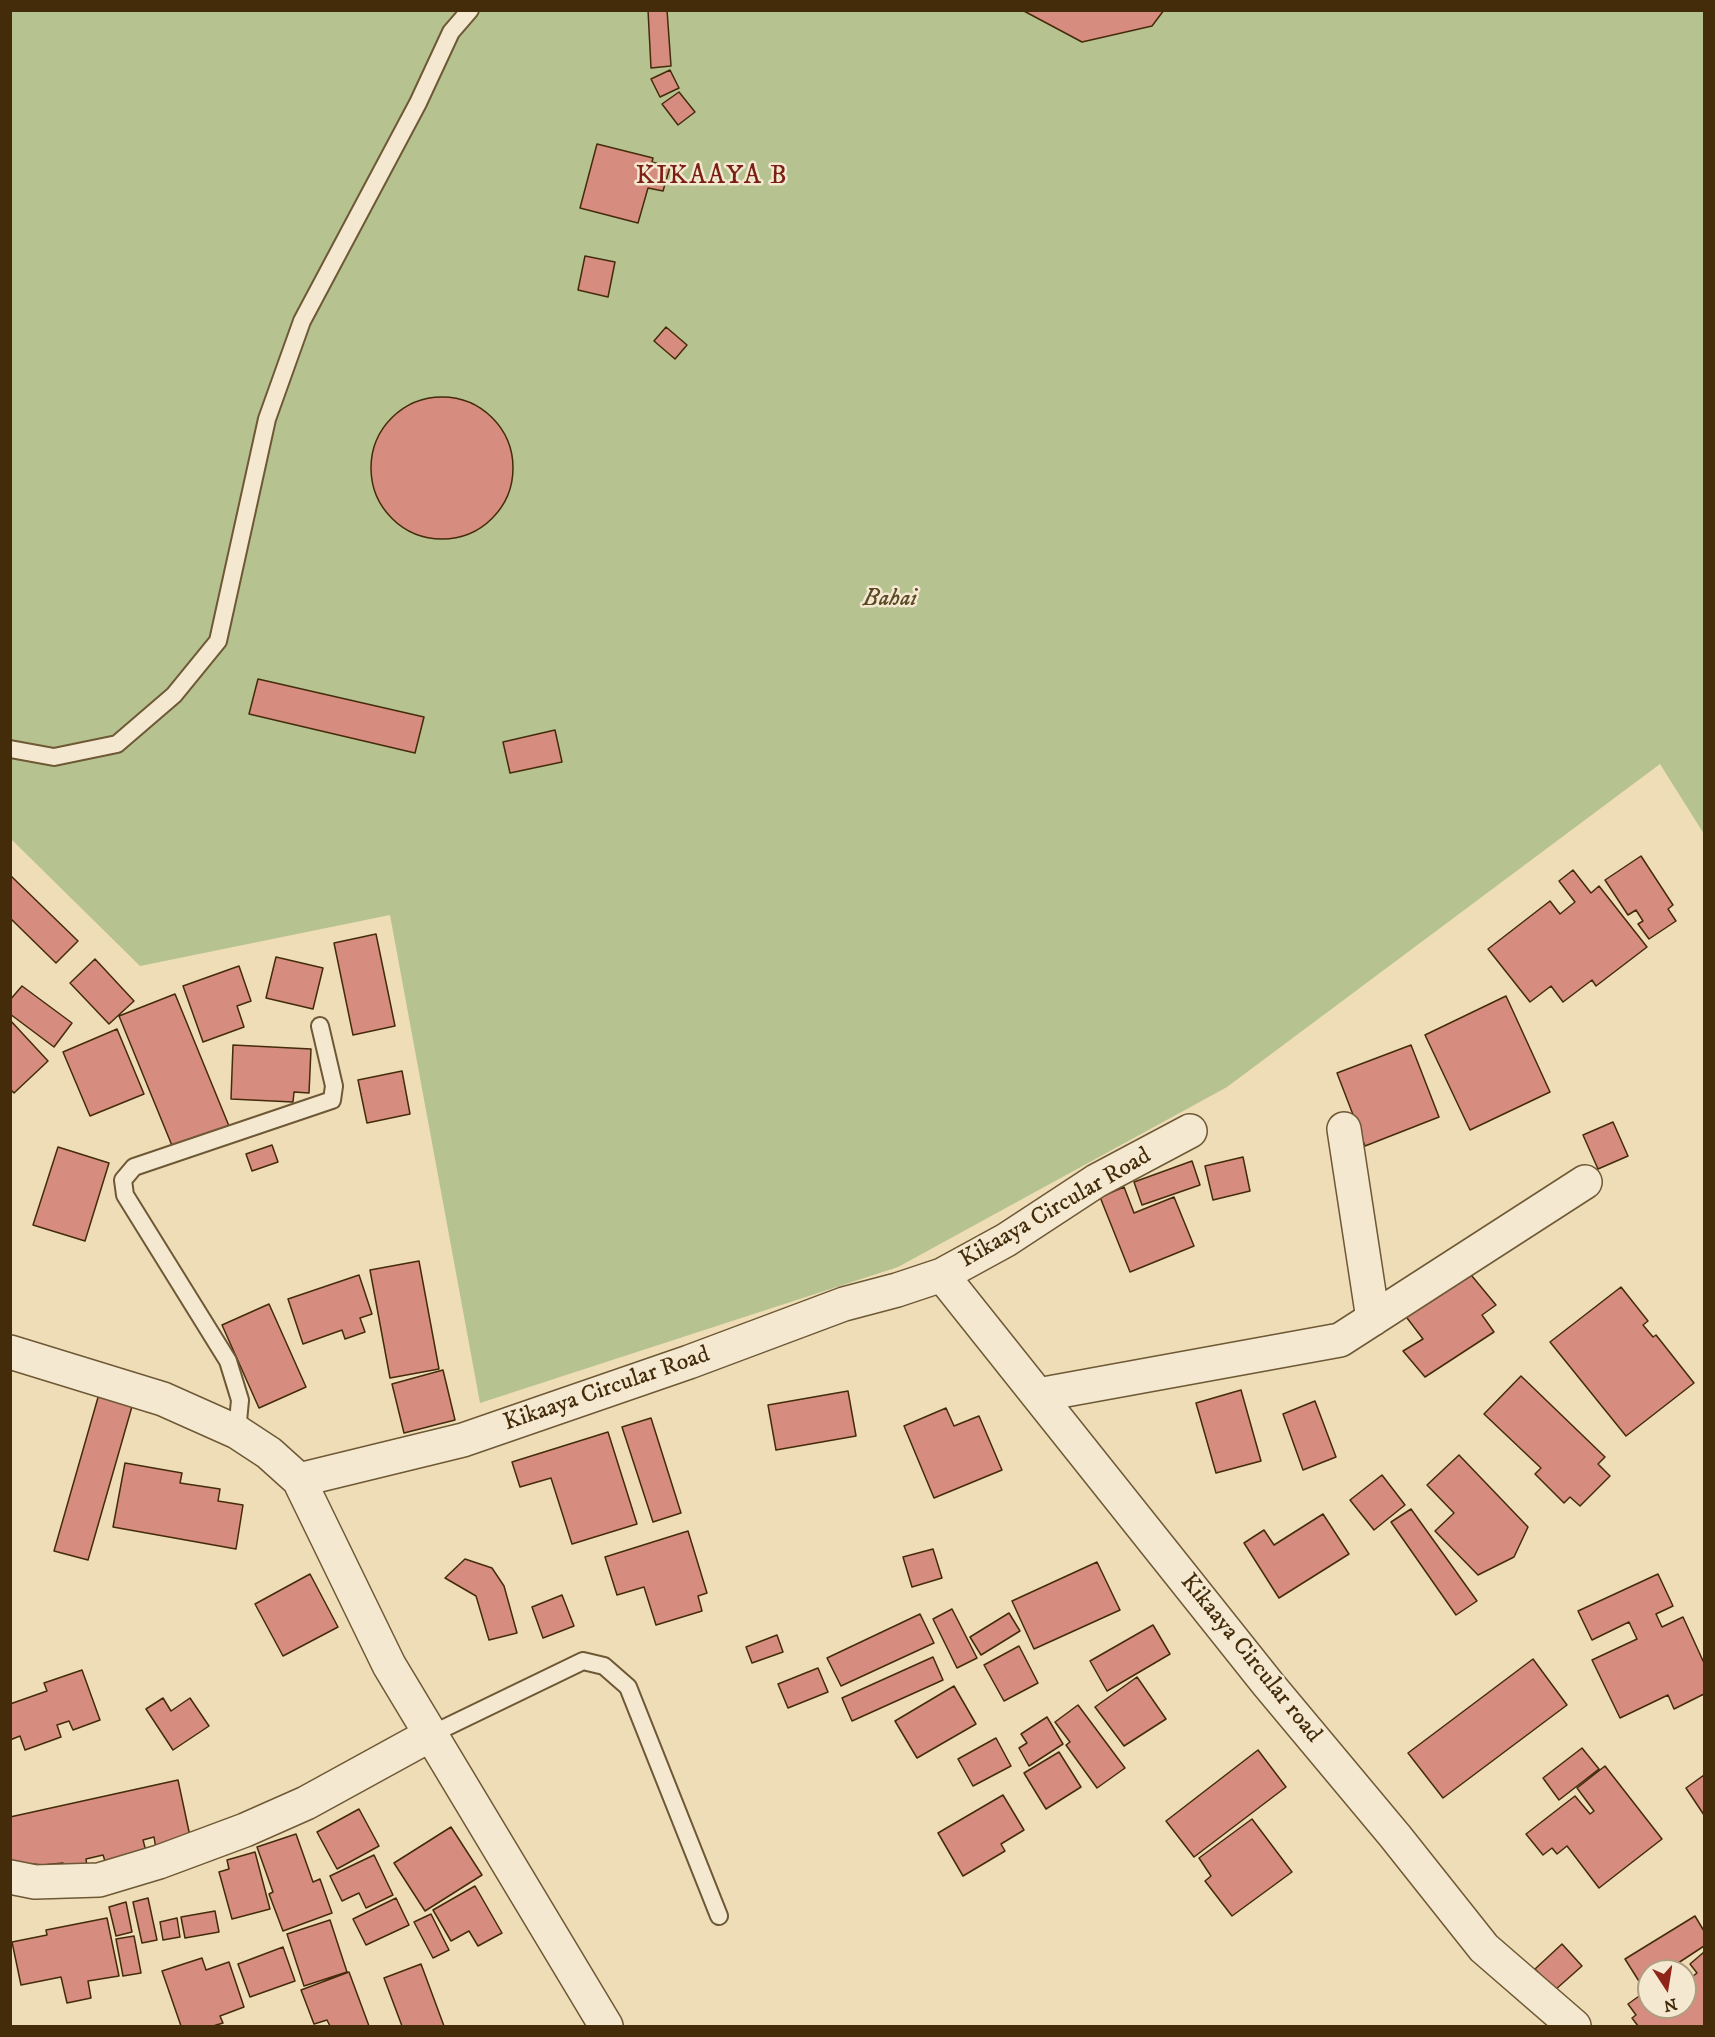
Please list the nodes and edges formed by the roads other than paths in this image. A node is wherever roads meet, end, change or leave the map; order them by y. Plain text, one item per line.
1 (470, 10) edge
2 (10, 749) edge
3 (320, 1026) dead end
4 (1344, 1129) dead end
5 (1191, 1131) dead end
6 (1585, 1182) dead end
7 (942, 1275) junction
8 (1373, 1318) junction
9 (10, 1352) edge
10 (1038, 1395) junction
11 (237, 1432) junction
12 (299, 1480) junction
13 (430, 1735) junction
14 (10, 1877) edge
15 (719, 1916) dead end
16 (606, 2026) edge
17 (1574, 2026) edge

1 - 2 lane
3 - 11 lane
4 - 8 street
5 - 7 street, Kikaaya Circular Road
6 - 8 street
7 - 10 street, Kikaaya Circular road
7 - 12 street, Kikaaya Circular Road
8 - 10 street
9 - 11 street
10 - 17 street, Kikaaya Circular road
11 - 12 street
12 - 13 street
13 - 14 street
13 - 15 lane
13 - 16 street

